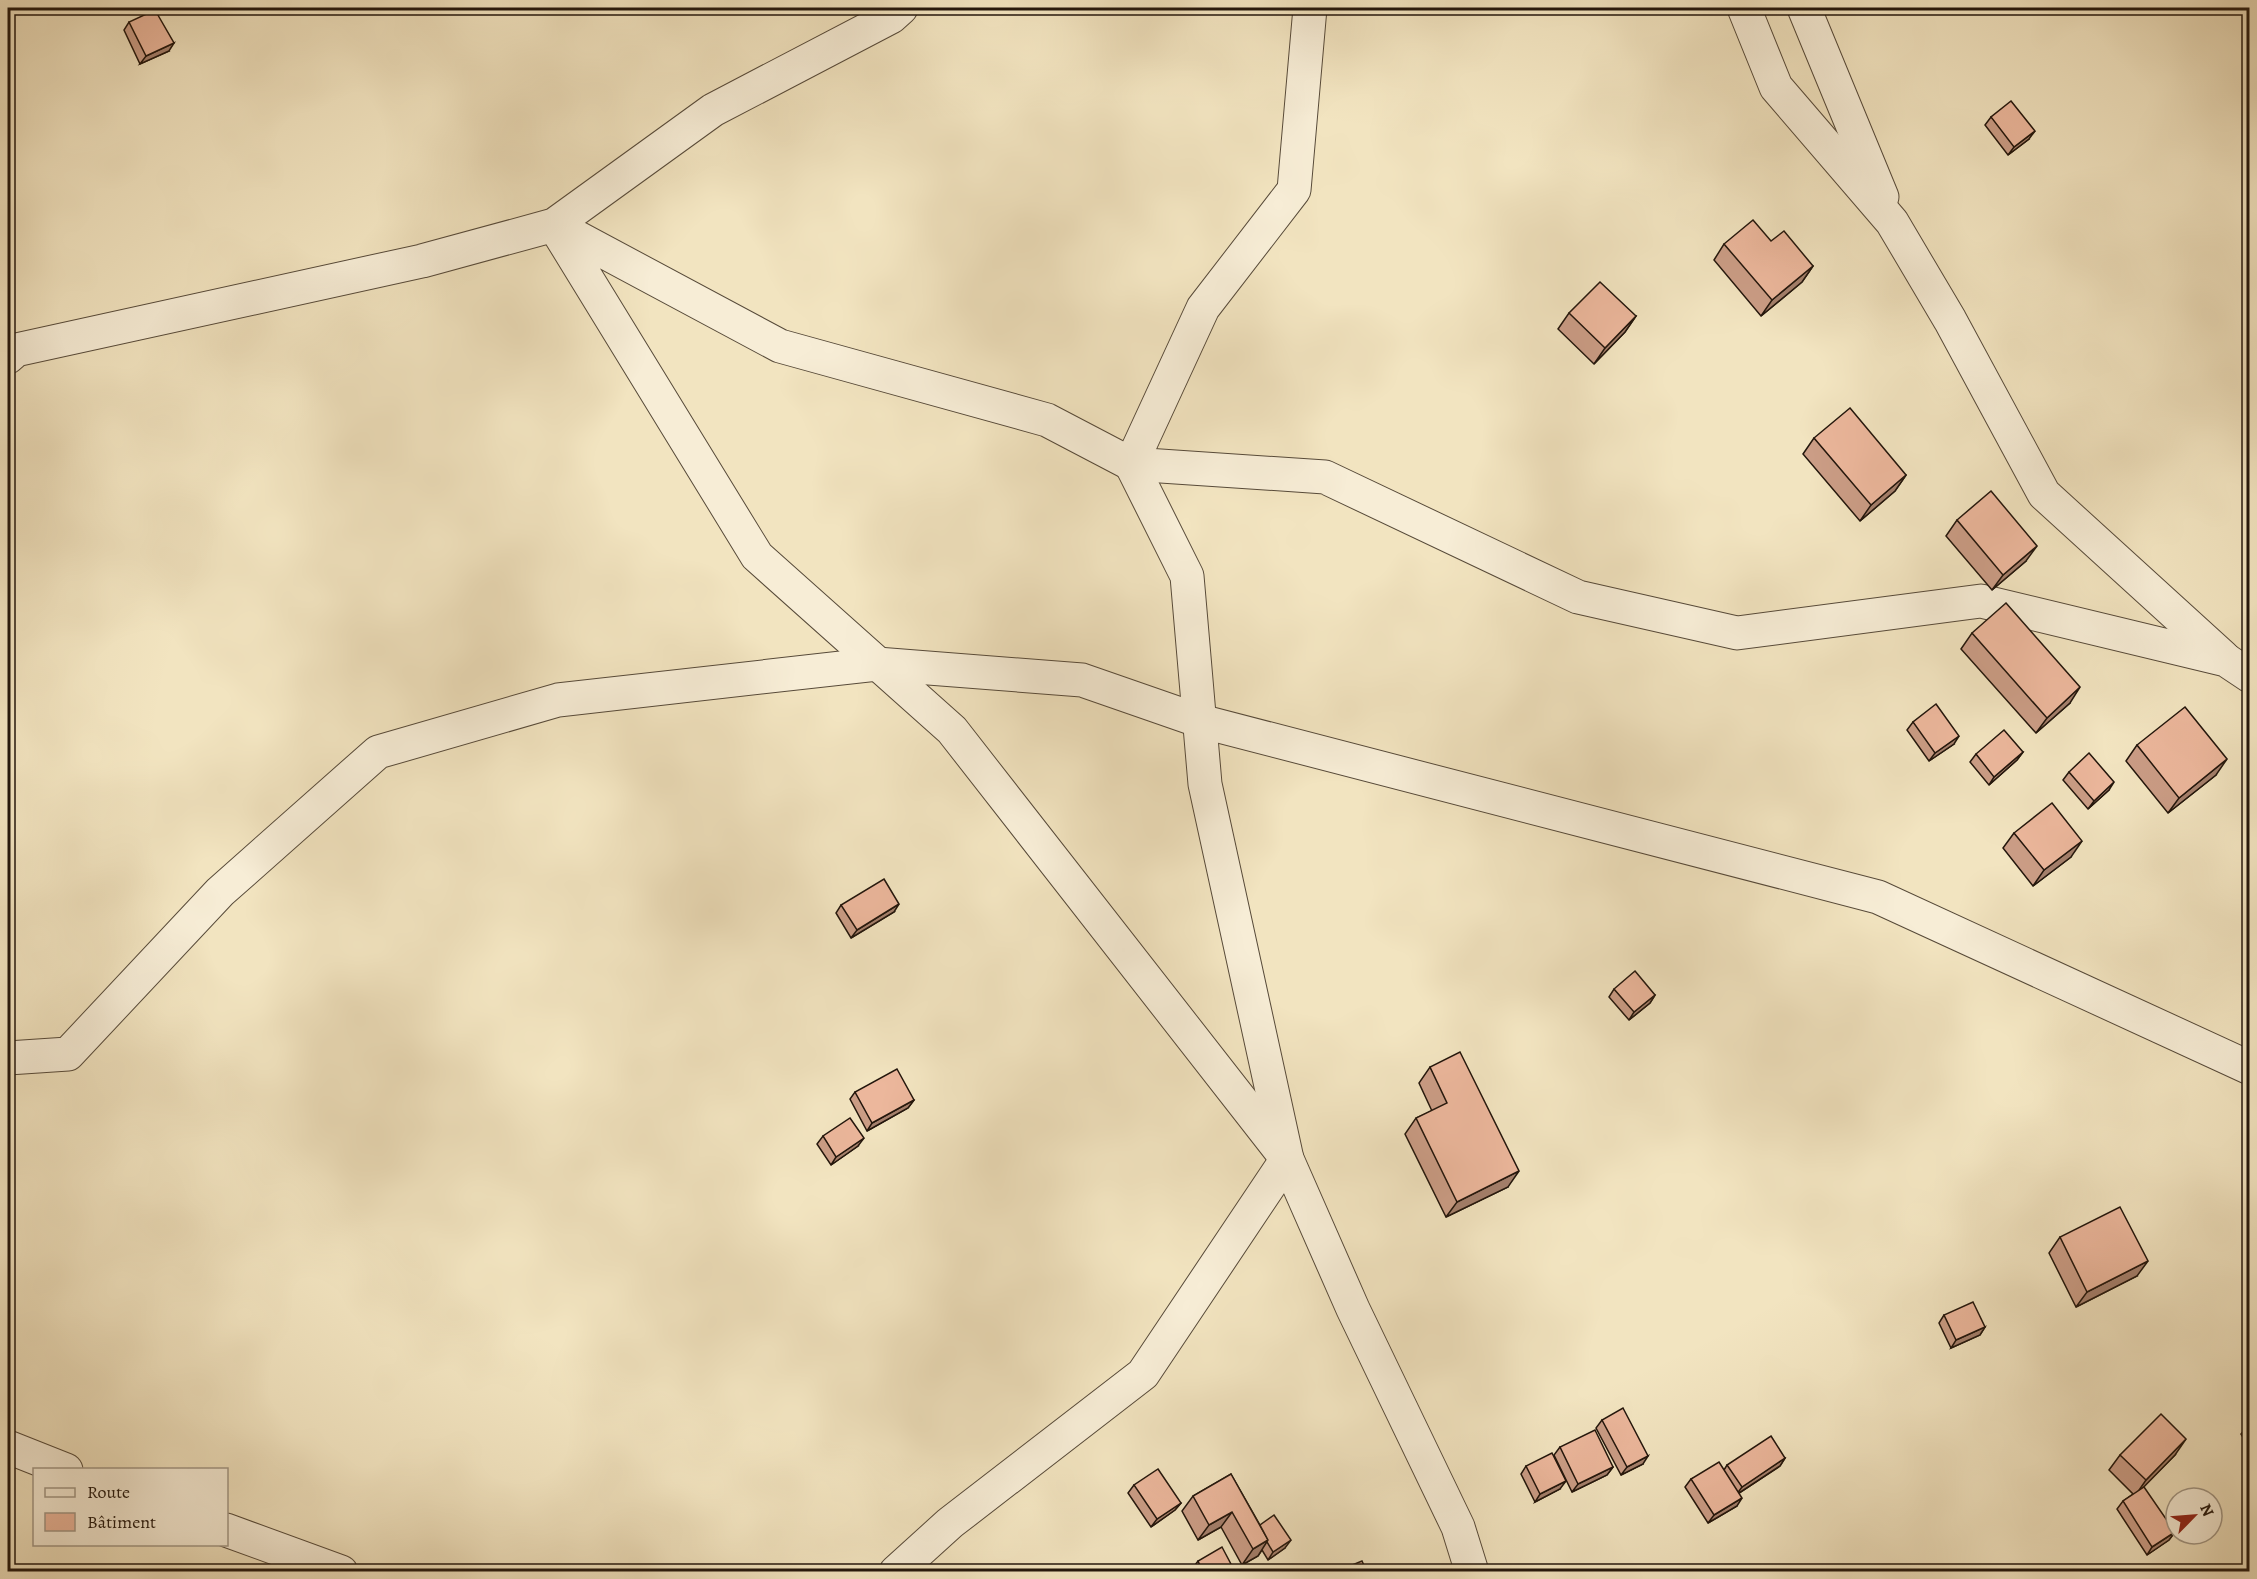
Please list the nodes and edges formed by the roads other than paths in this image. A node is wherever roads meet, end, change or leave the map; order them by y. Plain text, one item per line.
1 (902, 8) edge
2 (1311, 8) edge
3 (1744, 8) edge
4 (1804, 8) edge
5 (1892, 222) junction
6 (554, 225) junction
7 (10, 348) edge
8 (1131, 464) junction
9 (877, 663) junction
10 (2238, 668) edge
11 (1200, 721) junction
12 (8, 1058) edge
13 (2250, 1068) edge
14 (1287, 1159) junction
15 (8, 1448) edge
16 (61, 1468) edge
17 (228, 1531) edge
18 (341, 1572) edge
19 (896, 1572) edge
20 (1472, 1572) edge

1 - 6 street
2 - 8 street
3 - 5 street
4 - 5 street
5 - 10 street
6 - 7 street
6 - 8 street
6 - 9 street
8 - 10 street
8 - 11 street
9 - 11 street
9 - 12 street
9 - 14 street
11 - 13 street
11 - 14 street
14 - 19 street
14 - 20 street
15 - 16 street
17 - 18 street

